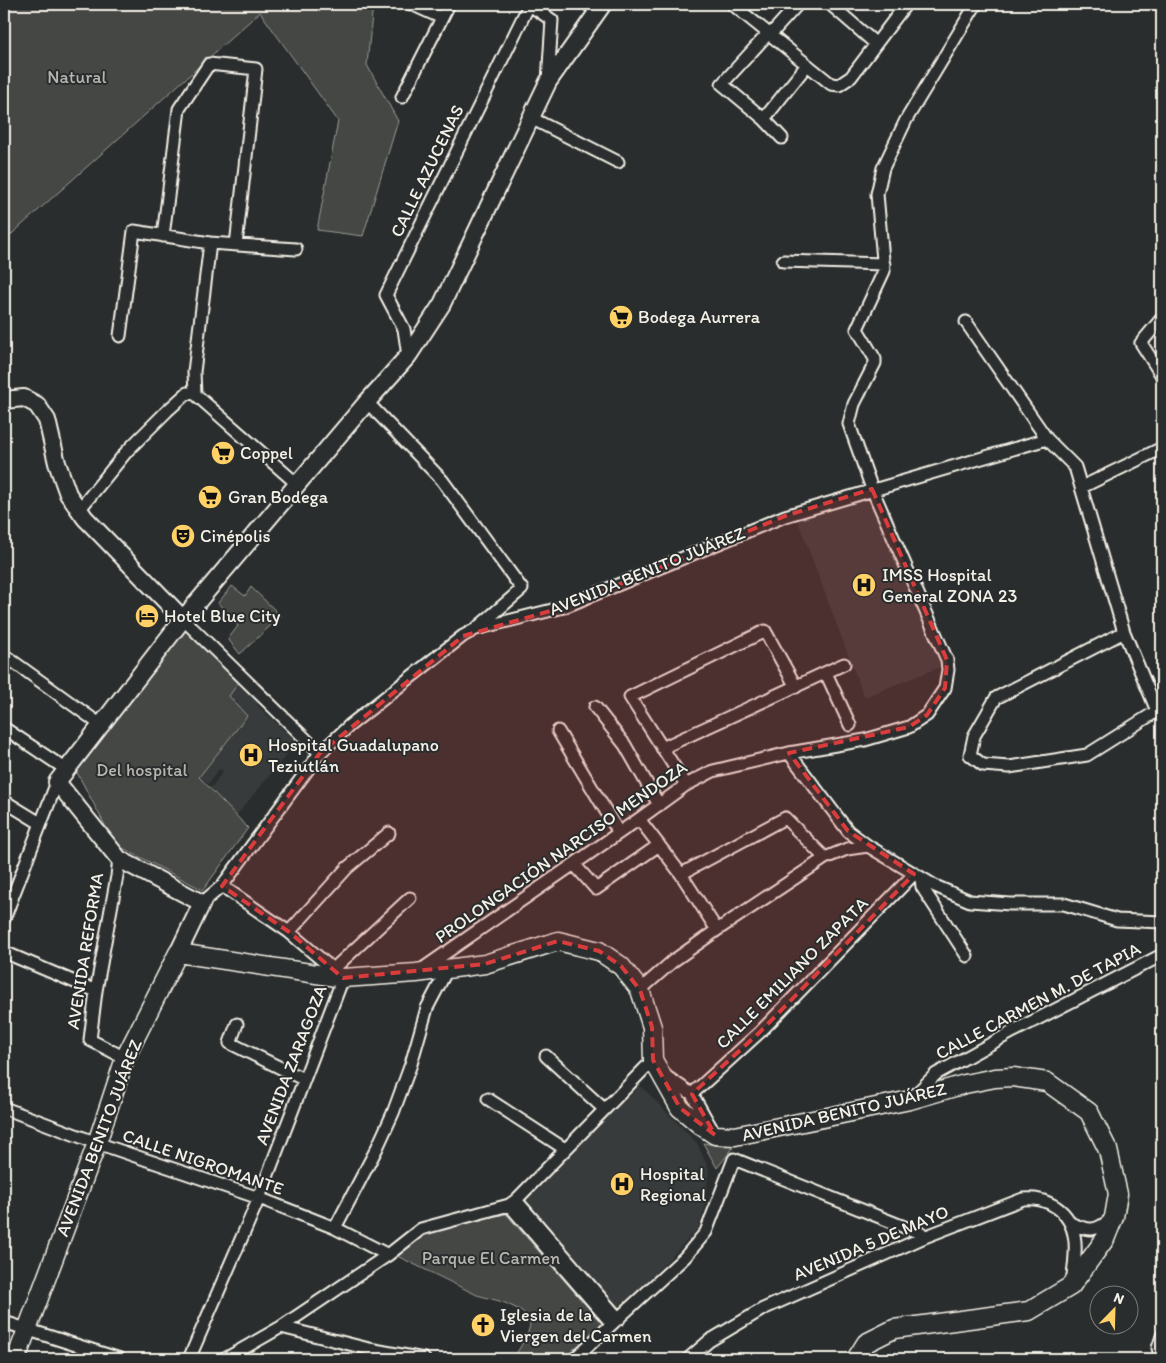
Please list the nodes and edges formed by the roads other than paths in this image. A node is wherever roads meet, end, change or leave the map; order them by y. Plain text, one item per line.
1 (411, 4) edge
2 (449, 4) edge
3 (529, 4) edge
4 (732, 4) edge
5 (798, 4) edge
6 (830, 4) edge
7 (906, 4) edge
8 (976, 4) edge
9 (596, 6) edge
10 (442, 18) junction
11 (770, 35) junction
12 (876, 44) junction
13 (807, 65) junction
14 (548, 82) junction
15 (402, 97) dead end
16 (531, 118) junction
17 (764, 119) junction
18 (782, 138) dead end
19 (618, 162) dead end
20 (163, 236) junction
21 (210, 243) junction
22 (236, 245) junction
23 (296, 249) dead end
24 (783, 261) dead end
25 (884, 264) junction
26 (1162, 318) edge
27 (966, 322) dead end
28 (120, 336) dead end
29 (408, 356) junction
30 (1162, 376) edge
31 (195, 394) junction
32 (4, 400) edge
33 (366, 402) junction
34 (1047, 439) junction
35 (1162, 448) edge
36 (297, 484) junction
37 (1082, 486) junction
38 (872, 489) junction
39 (79, 510) junction
40 (183, 619) junction
41 (476, 629) junction
42 (1124, 632) junction
43 (4, 655) edge
44 (844, 664) dead end
45 (826, 673) junction
46 (796, 687) junction
47 (595, 707) dead end
48 (101, 725) junction
49 (850, 725) dead end
50 (4, 728) edge
51 (558, 731) dead end
52 (662, 748) junction
53 (320, 753) junction
54 (788, 754) junction
55 (62, 776) junction
56 (686, 785) junction
57 (4, 801) edge
58 (659, 805) junction
59 (4, 808) edge
60 (639, 819) junction
61 (39, 826) junction
62 (389, 833) dead end
63 (619, 833) junction
64 (659, 845) junction
65 (868, 846) junction
66 (114, 854) junction
67 (824, 858) junction
68 (574, 864) junction
69 (681, 874) junction
70 (918, 876) junction
71 (222, 886) junction
72 (410, 898) dead end
73 (202, 903) junction
74 (6, 904) edge
75 (4, 919) edge
76 (1162, 922) edge
77 (717, 930) junction
78 (289, 932) junction
79 (4, 952) edge
80 (178, 953) junction
81 (1162, 955) edge
82 (967, 956) dead end
83 (447, 970) junction
84 (334, 974) junction
85 (416, 974) junction
86 (640, 990) junction
87 (96, 991) junction
88 (237, 1024) dead end
89 (546, 1056) dead end
90 (125, 1058) junction
91 (656, 1066) junction
92 (304, 1079) junction
93 (692, 1094) junction
94 (488, 1099) dead end
95 (910, 1100) junction
96 (4, 1108) edge
97 (604, 1109) junction
98 (715, 1135) junction
99 (97, 1143) junction
100 (565, 1149) junction
101 (258, 1198) junction
102 (513, 1202) junction
103 (1114, 1217) junction
104 (1072, 1224) junction
105 (334, 1228) junction
106 (927, 1236) junction
107 (388, 1255) junction
108 (1071, 1286) junction
109 (4, 1322) edge
110 (616, 1322) junction
111 (281, 1327) junction
112 (26, 1330) junction
113 (1162, 1336) edge
114 (367, 1354) edge
115 (16, 1359) edge
116 (120, 1359) edge
117 (189, 1359) edge
118 (225, 1359) edge
119 (424, 1359) edge
120 (574, 1359) edge
121 (688, 1359) edge
122 (856, 1359) edge
123 (1161, 1359) edge

1 - 10 street
2 - 10 street
3 - 14 street
3 - 29 street, CALLE AZUCENAS
4 - 11 street
5 - 11 street
6 - 12 street
7 - 12 street
8 - 25 street
9 - 14 main road
10 - 15 street
11 - 13 street
11 - 17 street
12 - 13 street
13 - 17 street
14 - 16 main road
16 - 19 street
16 - 29 main road
17 - 18 street
20 - 21 street
20 - 22 street
20 - 28 street
21 - 22 street
21 - 31 street
22 - 23 street
24 - 25 street
25 - 38 street, PROLONGACIÓN NARCISO MENDOZA
26 - 30 street
27 - 34 street
29 - 33 main road
31 - 36 street
31 - 39 street
32 - 39 main road
33 - 36 main road
33 - 41 street
34 - 37 street
34 - 38 street, AVENIDA BENITO JUÁREZ
35 - 37 street
36 - 40 main road
37 - 42 street
38 - 41 street, AVENIDA BENITO JUÁREZ
38 - 54 street, PROLONGACIÓN NARCISO MENDOZA
39 - 40 main road
40 - 48 main road
40 - 53 street
41 - 53 street, AVENIDA BENITO JUÁREZ
42 - 42 street
43 - 48 street
44 - 45 street
45 - 46 street
45 - 49 street
46 - 52 street
46 - 52 street
47 - 58 street
48 - 55 main road
50 - 55 street
51 - 63 street
52 - 56 street
53 - 71 street, AVENIDA BENITO JUÁREZ
54 - 56 street, PROLONGACIÓN NARCISO MENDOZA
54 - 65 street
55 - 61 street
55 - 66 main road, AVENIDA REFORMA
56 - 58 street, PROLONGACIÓN NARCISO MENDOZA
57 - 61 street
58 - 60 street, PROLONGACIÓN NARCISO MENDOZA
59 - 61 street
60 - 63 street, PROLONGACIÓN NARCISO MENDOZA
60 - 64 street
61 - 74 street
62 - 78 street
63 - 68 street, PROLONGACIÓN NARCISO MENDOZA
64 - 68 street
64 - 69 street
65 - 67 street
65 - 70 street
66 - 73 main road
66 - 87 street, AVENIDA REFORMA
67 - 69 street
67 - 77 street
68 - 85 street, PROLONGACIÓN NARCISO MENDOZA
69 - 77 street
70 - 76 street
70 - 82 street
70 - 93 street, CALLE EMILIANO ZAPATA
71 - 73 street, AVENIDA BENITO JUÁREZ
71 - 78 street
72 - 84 street
73 - 80 main road
74 - 75 street
77 - 86 street
78 - 84 street
79 - 87 street
80 - 84 main road
80 - 90 main road, AVENIDA BENITO JUÁREZ
81 - 95 street, CALLE CARMEN M. DE TAPIA
83 - 85 main road
83 - 86 main road
83 - 105 street
84 - 85 main road
84 - 92 street, AVENIDA ZARAGOZA
86 - 91 main road
87 - 90 street, AVENIDA REFORMA
88 - 92 street
89 - 97 street
90 - 99 main road, AVENIDA BENITO JUÁREZ
91 - 93 street
91 - 97 street
91 - 98 main road
92 - 101 street, AVENIDA ZARAGOZA
93 - 98 street
94 - 100 street
95 - 98 main road, AVENIDA BENITO JUÁREZ
95 - 103 main road, AVENIDA BENITO JUÁREZ
96 - 99 street, CALLE NIGROMANTE
97 - 100 street
99 - 101 street, CALLE NIGROMANTE
99 - 112 main road, AVENIDA BENITO JUÁREZ
100 - 102 street
101 - 105 street, CALLE NIGROMANTE
101 - 117 street, AVENIDA ZARAGOZA
102 - 107 street
102 - 110 street
103 - 104 street
103 - 108 main road, AVENIDA BENITO JUÁREZ
104 - 106 street, AVENIDA 5 DE MAYO
104 - 108 street
105 - 107 street, CALLE NIGROMANTE
106 - 110 street
106 - 121 street, AVENIDA 5 DE MAYO
107 - 111 street
108 - 122 main road, AVENIDA BENITO JUÁREZ
109 - 112 street
110 - 120 street
111 - 114 street
111 - 118 street
112 - 115 main road, AVENIDA BENITO JUÁREZ
112 - 116 street
113 - 123 street
114 - 119 street

